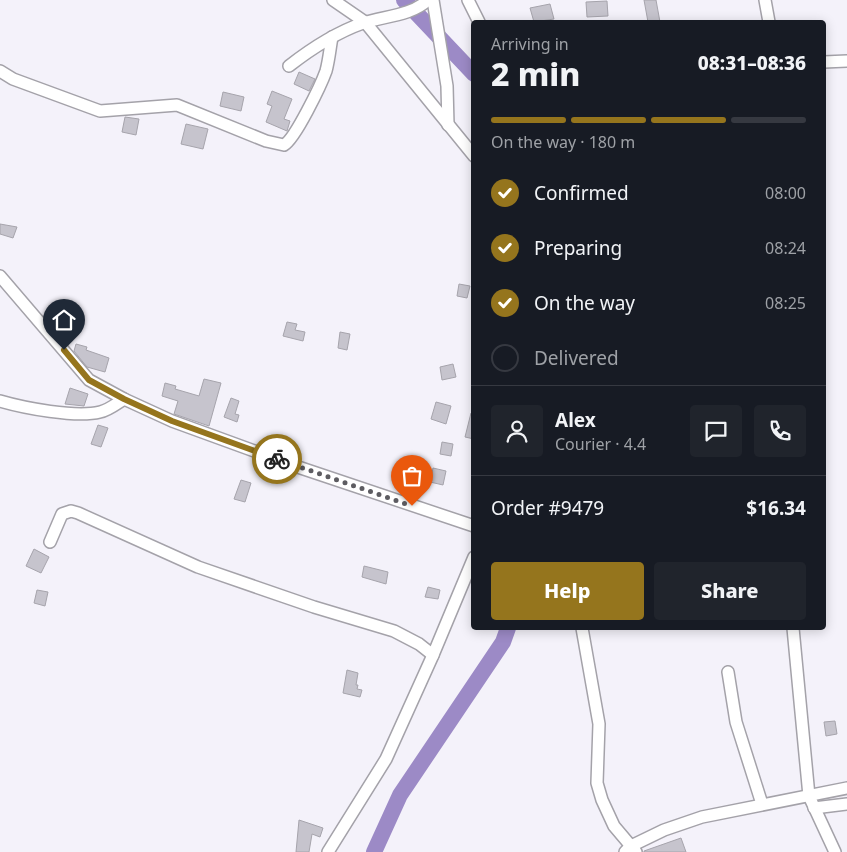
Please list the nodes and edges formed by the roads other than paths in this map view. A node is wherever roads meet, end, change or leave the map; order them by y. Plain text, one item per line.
1 (333, 0) edge
2 (428, 0) edge
3 (433, 0) edge
4 (468, 0) edge
5 (765, 0) edge
6 (477, 20) edge
7 (769, 20) edge
8 (365, 22) junction
9 (332, 37) junction
10 (826, 62) edge
11 (847, 62) edge
12 (289, 66) dead end
13 (0, 71) edge
14 (448, 124) junction
15 (471, 152) edge
16 (0, 276) edge
17 (124, 399) junction
18 (0, 401) edge
19 (471, 525) edge
20 (50, 542) dead end
21 (471, 564) edge
22 (582, 630) edge
23 (793, 630) edge
24 (434, 655) junction
25 (728, 672) dead end
26 (847, 788) edge
27 (809, 796) junction
28 (762, 804) junction
29 (847, 804) edge
30 (814, 808) junction
31 (630, 850) edge
32 (328, 852) edge
33 (835, 852) edge

1 - 8 street
2 - 8 street
3 - 14 street
4 - 6 street
5 - 7 street
8 - 9 street
8 - 14 street
9 - 12 street
9 - 13 street
10 - 11 street
14 - 15 street
16 - 17 street
17 - 18 street
17 - 19 street
20 - 24 street
21 - 24 street
22 - 31 street
23 - 27 street
24 - 32 street
25 - 28 street
26 - 27 street
27 - 28 street
27 - 30 street
28 - 31 street
29 - 30 street
30 - 33 street

